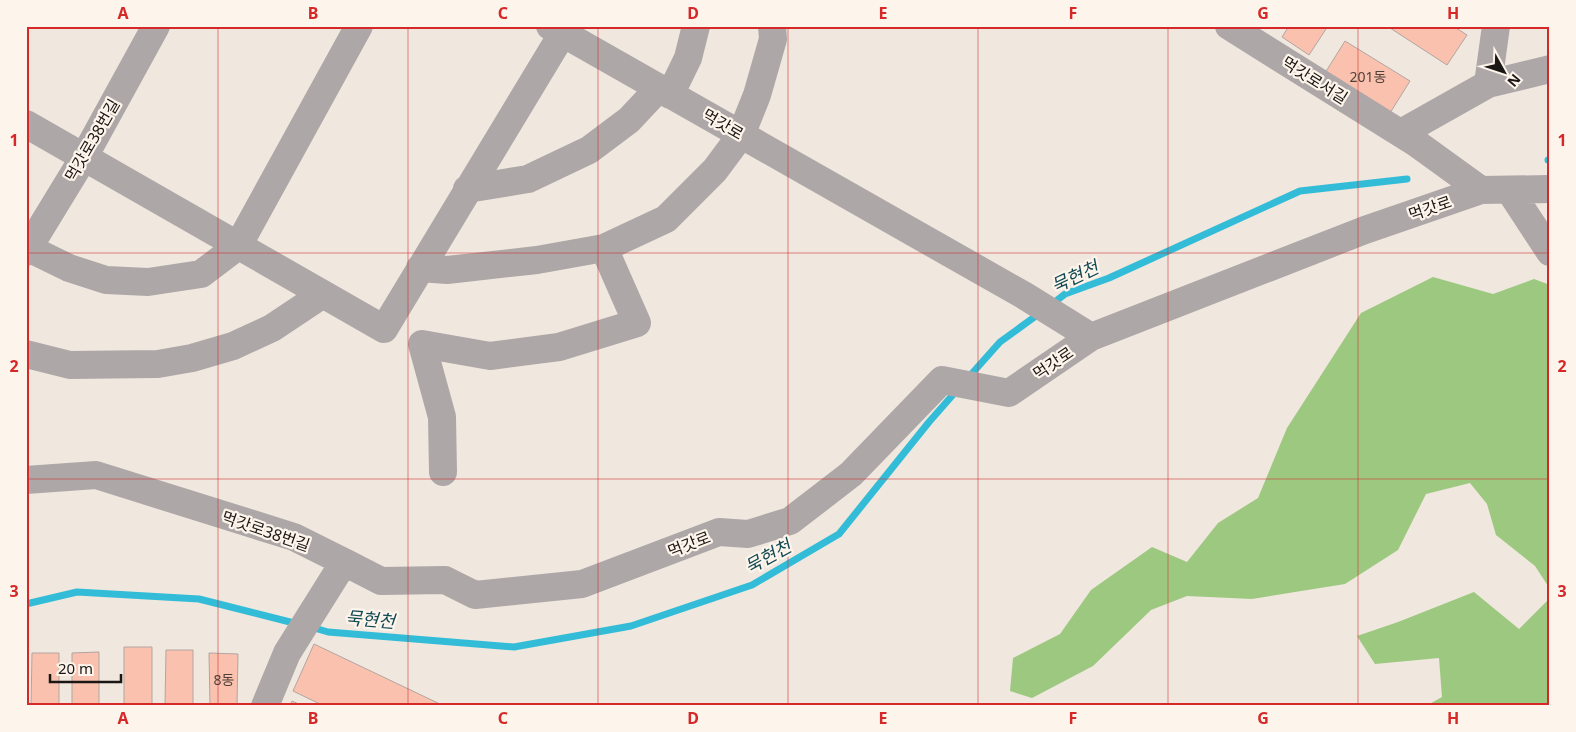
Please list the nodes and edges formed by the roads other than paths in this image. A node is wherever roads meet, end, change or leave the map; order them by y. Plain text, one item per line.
1 (156, 26) edge
2 (359, 26) edge
3 (696, 26) edge
4 (772, 26) edge
5 (1228, 26) edge
6 (1496, 26) edge
7 (560, 29) edge
8 (1550, 69) edge
9 (1488, 84) junction
10 (665, 92) junction
11 (26, 124) edge
12 (1400, 133) junction
13 (741, 134) junction
14 (84, 157) junction
15 (467, 189) junction
16 (1550, 189) edge
17 (1480, 190) junction
18 (1510, 191) junction
19 (238, 246) junction
20 (604, 248) junction
21 (27, 249) edge
22 (1550, 252) edge
23 (420, 268) junction
24 (323, 294) junction
25 (1080, 331) junction
26 (26, 354) edge
27 (443, 472) dead end
28 (26, 480) edge
29 (344, 562) junction
30 (265, 706) edge

1 - 14 street, 먹갓로38번길
2 - 19 street
3 - 10 street
4 - 13 street
5 - 12 street, 먹갓로서길
6 - 9 street
7 - 10 street, 먹갓로
7 - 15 street
8 - 9 street
9 - 12 street
10 - 13 street, 먹갓로
10 - 15 street
11 - 14 street
12 - 17 street, 먹갓로서길
13 - 20 street
13 - 25 street, 먹갓로
14 - 19 street
14 - 21 street, 먹갓로38번길
15 - 23 street
16 - 18 street, 먹갓로
17 - 18 street, 먹갓로
17 - 25 street, 먹갓로
18 - 22 street
19 - 21 street
19 - 24 street
20 - 23 street
20 - 27 street
23 - 24 street
24 - 26 street
25 - 29 street, 먹갓로
28 - 29 street, 먹갓로38번길
29 - 30 street

